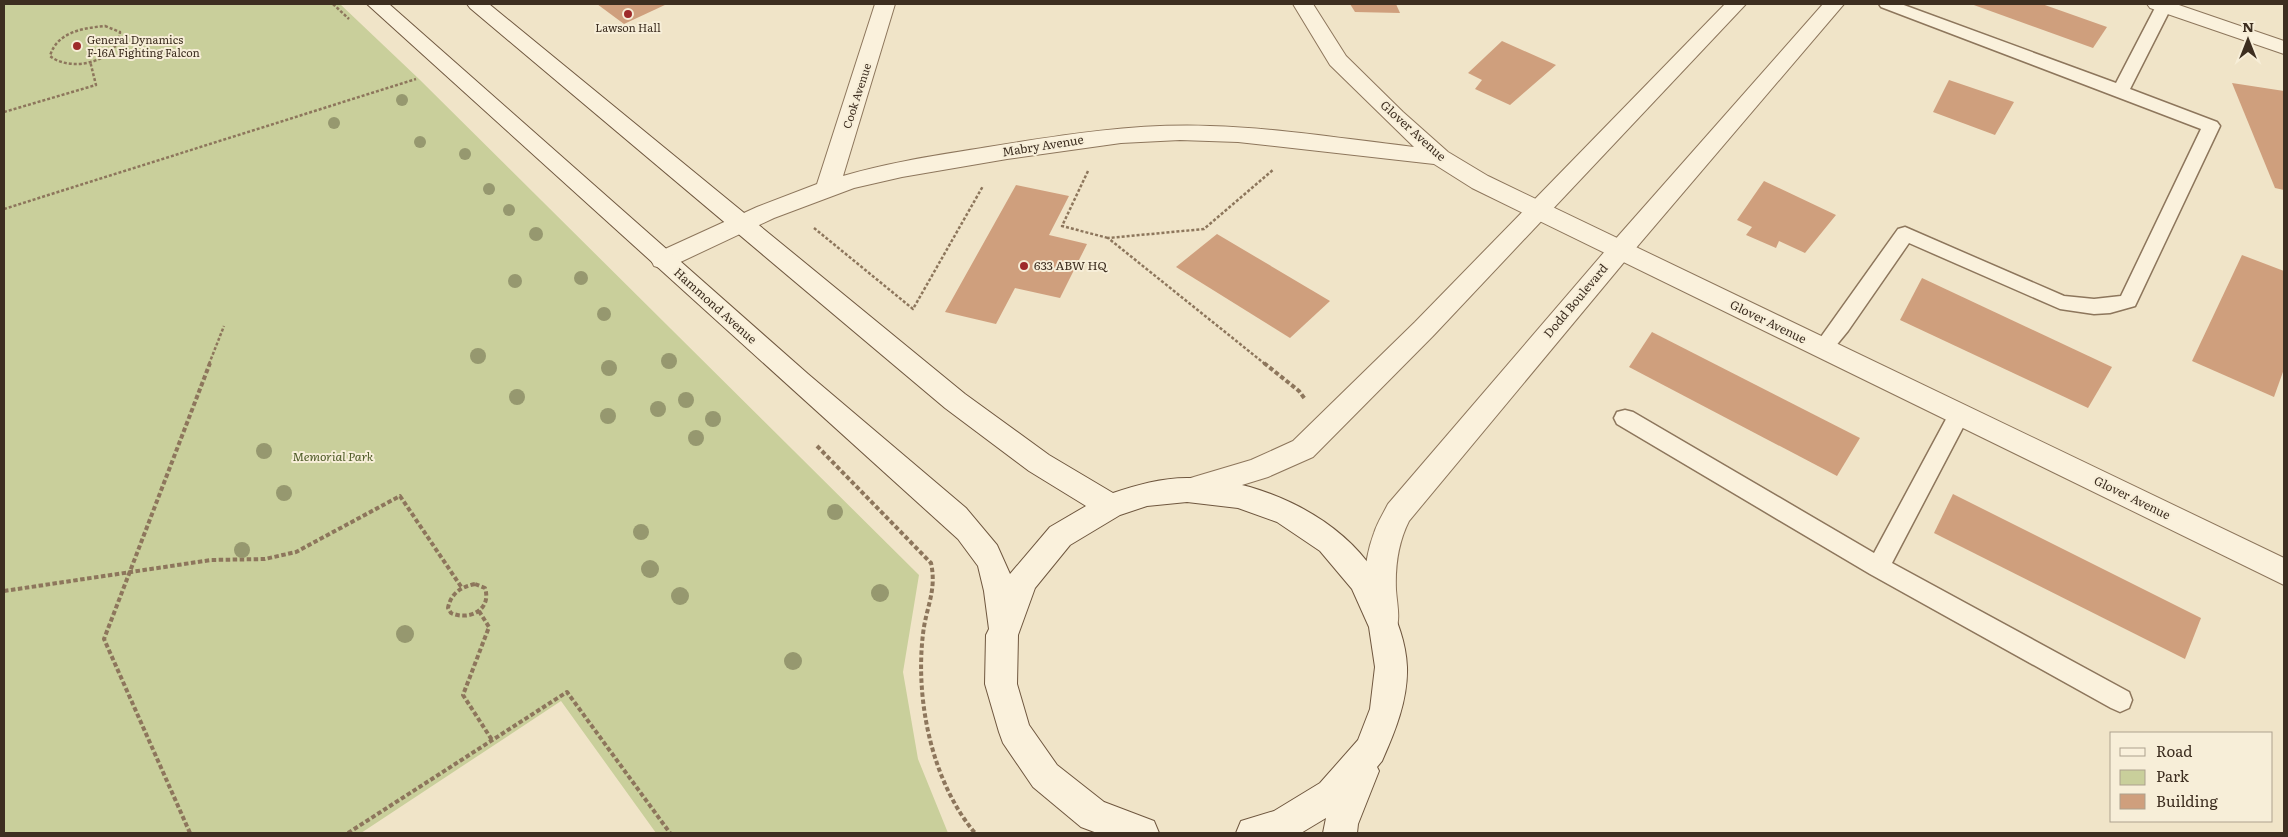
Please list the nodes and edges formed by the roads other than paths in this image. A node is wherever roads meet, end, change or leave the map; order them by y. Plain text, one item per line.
1 (377, 4) edge
2 (477, 4) edge
3 (884, 4) edge
4 (1304, 4) edge
5 (1736, 4) edge
6 (1834, 4) edge
7 (1887, 4) edge
8 (2162, 5) edge
9 (2284, 48) edge
10 (2120, 91) junction
11 (1440, 157) junction
12 (827, 188) junction
13 (1538, 210) junction
14 (742, 224) junction
15 (1620, 249) junction
16 (663, 260) junction
17 (1823, 348) junction
18 (1959, 414) junction
19 (1625, 418) dead end
20 (1187, 490) junction
21 (1110, 506) junction
22 (1878, 567) junction
23 (2284, 572) edge
24 (1384, 627) junction
25 (1002, 635) junction
26 (2120, 700) dead end
27 (1370, 750) junction
28 (1044, 776) junction
29 (1088, 833) edge
30 (1142, 833) edge
31 (1253, 833) edge
32 (1340, 833) edge

1 - 16 street, Hammond Avenue
2 - 14 street
3 - 12 street, Cook Avenue
4 - 11 street, Glover Avenue
5 - 13 street
6 - 15 street, Dodd Boulevard
7 - 10 lane
8 - 9 street
8 - 10 lane
10 - 17 lane
11 - 12 street, Mabry Avenue
11 - 13 street, Glover Avenue
12 - 14 street, Mabry Avenue
13 - 15 street, Glover Avenue
13 - 20 street
14 - 16 street, Mabry Avenue
14 - 21 street
15 - 17 street, Glover Avenue
15 - 24 street, Dodd Boulevard
16 - 25 street, Hammond Avenue
17 - 18 street, Glover Avenue
18 - 22 lane
18 - 23 street, Glover Avenue
19 - 22 lane
20 - 21 street
20 - 24 street
21 - 25 street
22 - 26 lane
24 - 27 street
25 - 28 street, Hammond Avenue
27 - 31 street
27 - 32 street
28 - 29 street
28 - 30 street

